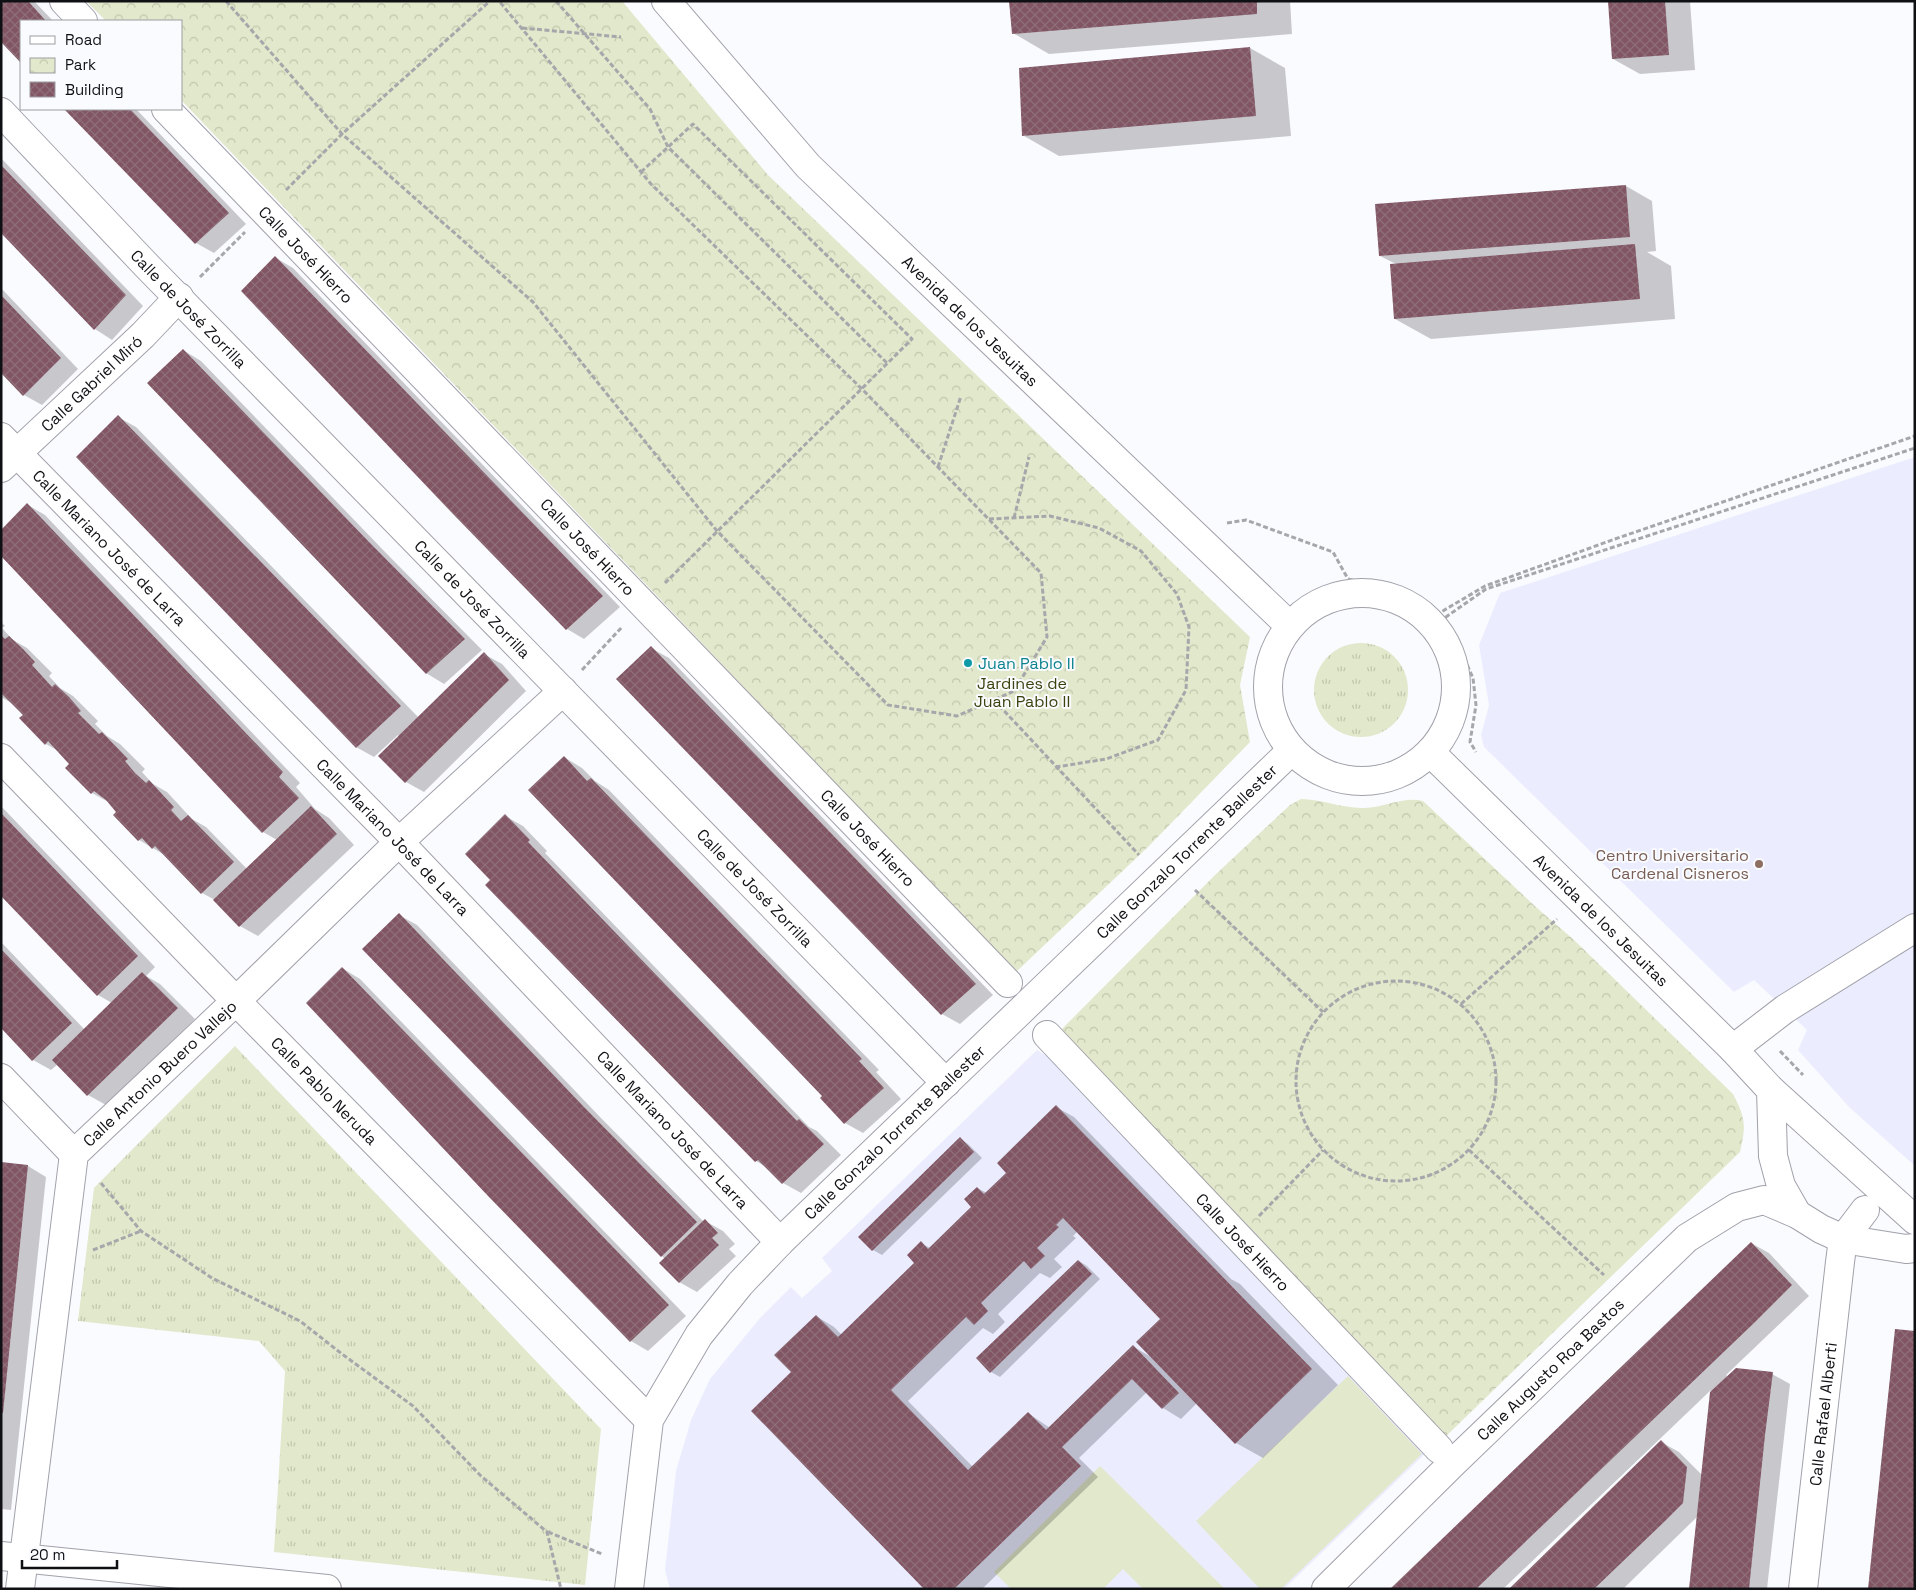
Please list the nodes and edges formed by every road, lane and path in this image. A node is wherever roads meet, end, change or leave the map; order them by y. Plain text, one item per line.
1 (64, 1) edge
2 (226, 1) edge
3 (490, 1) edge
4 (499, 1) edge
5 (556, 1) edge
6 (666, 1) edge
7 (82, 20) edge
8 (521, 28) junction
9 (584, 33) junction
10 (621, 37) dead end
11 (167, 110) edge
12 (1, 112) edge
13 (342, 134) junction
14 (668, 147) junction
15 (641, 172) junction
16 (265, 213) junction
17 (188, 288) junction
18 (888, 364) junction
19 (863, 390) junction
20 (961, 396) dead end
21 (1915, 436) edge
22 (1915, 448) edge
23 (6, 452) edge
24 (1029, 457) dead end
25 (938, 467) junction
26 (1014, 518) junction
27 (989, 519) junction
28 (1222, 524) dead end
29 (717, 531) junction
30 (644, 604) junction
31 (1437, 621) junction
32 (1290, 626) junction
33 (570, 684) junction
34 (994, 700) junction
35 (1292, 750) junction
36 (1430, 752) junction
37 (1479, 756) dead end
38 (1, 758) edge
39 (1056, 767) junction
40 (399, 842) junction
41 (1142, 859) dead end
42 (1195, 890) dead end
43 (1557, 919) dead end
44 (1915, 928) edge
45 (1008, 983) dead end
46 (236, 1001) junction
47 (1461, 1004) junction
48 (1323, 1012) junction
49 (1758, 1028) junction
50 (1047, 1035) dead end
51 (1733, 1049) junction
52 (1, 1078) edge
53 (1807, 1079) dead end
54 (946, 1083) junction
55 (1771, 1090) junction
56 (1324, 1150) junction
57 (1469, 1150) junction
58 (74, 1154) junction
59 (100, 1182) dead end
60 (1887, 1193) junction
61 (1798, 1214) junction
62 (1915, 1220) edge
63 (141, 1232) junction
64 (1832, 1234) junction
65 (1240, 1237) junction
66 (780, 1242) junction
67 (1915, 1248) edge
68 (86, 1253) dead end
69 (1604, 1275) dead end
70 (649, 1420) junction
71 (1439, 1449) dead end
72 (547, 1532) junction
73 (602, 1554) dead end
74 (12, 1558) edge
75 (20, 1589) edge
76 (327, 1589) edge
77 (561, 1589) edge
78 (629, 1589) edge
79 (1326, 1589) edge
80 (1803, 1589) edge

1 - 7 street
2 - 13 path
3 - 13 path
4 - 8 path
5 - 9 path
6 - 32 street, Avenida de los Jesuitas
8 - 9 path
8 - 15 path
9 - 10 path
9 - 14 path
11 - 16 street, Calle José Hierro
12 - 17 street, Calle de José Zorrilla
13 - 16 path
13 - 29 path
14 - 15 path
14 - 18 path
14 - 18 path
15 - 19 path
16 - 17 path
16 - 30 street, Calle José Hierro
17 - 23 street, Calle Gabriel Miró
17 - 33 street, Calle de José Zorrilla
18 - 19 path
19 - 25 path
19 - 29 path
20 - 25 path
21 - 31 path
22 - 31 path
23 - 40 street, Calle Mariano José de Larra
24 - 26 path
25 - 27 path
26 - 27 path
26 - 39 path
27 - 34 path
28 - 31 path
29 - 30 path
29 - 34 path
30 - 33 path
30 - 45 street, Calle José Hierro
31 - 32 street
31 - 36 street
31 - 37 path
32 - 35 street
33 - 40 street, Calle Antonio Buero Vallejo
33 - 54 street, Calle de José Zorrilla
34 - 39 path
35 - 36 street
35 - 54 street, Calle Gonzalo Torrente Ballester
36 - 51 street, Avenida de los Jesuitas
38 - 46 street, Calle Pablo Neruda
39 - 41 path
40 - 46 street, Calle Antonio Buero Vallejo
40 - 66 street, Calle Mariano José de Larra
42 - 48 path
43 - 47 path
44 - 49 street
46 - 58 street, Calle Antonio Buero Vallejo
46 - 70 street, Calle Pablo Neruda
47 - 48 path
47 - 57 path
48 - 56 path
49 - 51 street
49 - 53 path
50 - 65 street, Calle José Hierro
51 - 55 street, Avenida de los Jesuitas
52 - 58 street
54 - 66 street, Calle Gonzalo Torrente Ballester
55 - 60 street, Avenida de los Jesuitas
55 - 61 street
56 - 57 path
56 - 65 path
57 - 69 path
58 - 74 street, Calle Antonio Buero Vallejo
59 - 63 path
60 - 62 street, Avenida de los Jesuitas
60 - 64 street
61 - 64 street
61 - 79 street, Calle Augusto Roa Bastos
63 - 68 path
63 - 72 path
64 - 67 street
64 - 80 street, Calle Rafael Alberti
65 - 71 street, Calle José Hierro
66 - 70 street, Calle Gonzalo Torrente Ballester
70 - 78 street, Calle Gonzalo Torrente Ballester
72 - 73 path
72 - 77 path
74 - 75 street, Calle Antonio Buero Vallejo
74 - 76 street

